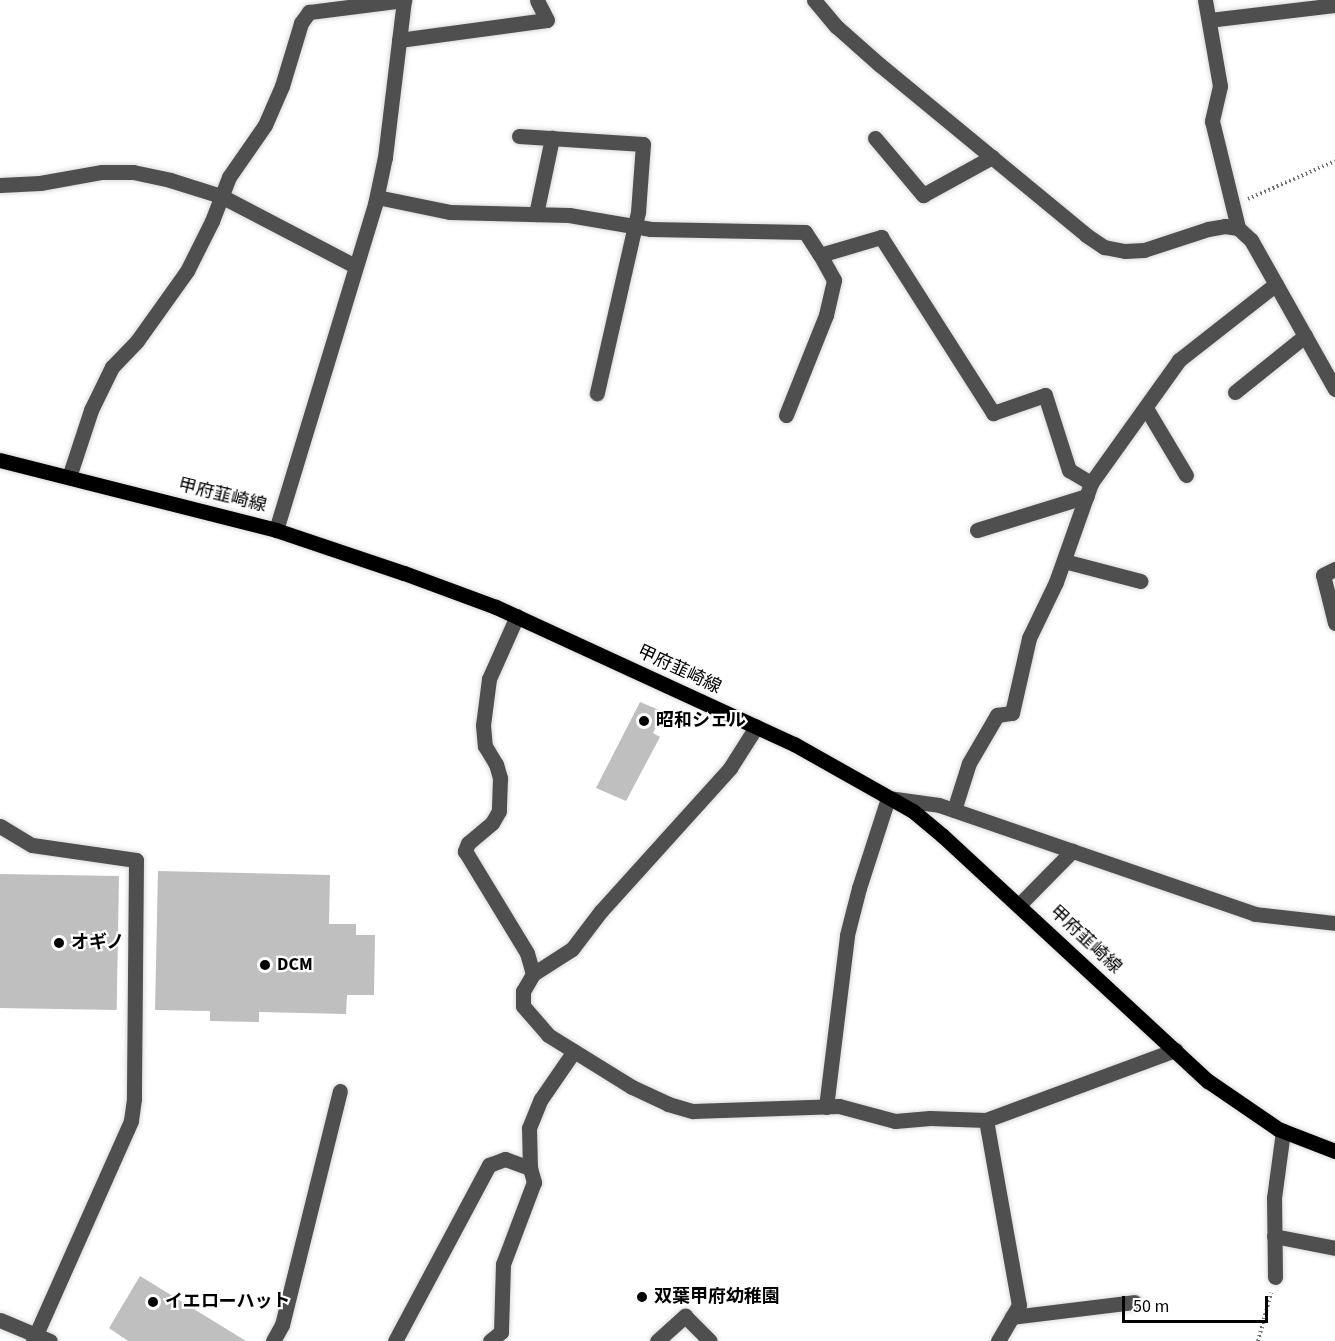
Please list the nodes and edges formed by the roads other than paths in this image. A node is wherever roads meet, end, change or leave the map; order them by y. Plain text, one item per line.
1 (404, 0) edge
2 (537, 0) edge
3 (814, 0) edge
4 (1205, 0) edge
5 (1335, 5) edge
6 (1209, 20) junction
7 (399, 40) junction
8 (519, 136) dead end
9 (552, 138) junction
10 (875, 138) dead end
11 (992, 157) junction
12 (0, 186) edge
13 (221, 196) junction
14 (377, 197) junction
15 (536, 214) junction
16 (635, 226) junction
17 (1238, 228) junction
18 (820, 255) junction
19 (355, 266) junction
20 (1276, 284) junction
21 (1305, 336) junction
22 (1335, 389) edge
23 (1234, 392) dead end
24 (597, 393) dead end
25 (1146, 408) junction
26 (786, 415) dead end
27 (0, 460) edge
28 (1186, 475) dead end
29 (69, 477) junction
30 (1089, 490) junction
31 (276, 530) junction
32 (977, 530) dead end
33 (1064, 561) junction
34 (1335, 569) edge
35 (1140, 581) dead end
36 (517, 616) junction
37 (1335, 624) edge
38 (756, 727) junction
39 (888, 798) junction
40 (954, 810) junction
41 (0, 826) edge
42 (1072, 851) junction
43 (1019, 906) junction
44 (1335, 923) edge
45 (533, 974) junction
46 (1175, 1050) junction
47 (574, 1051) junction
48 (340, 1091) dead end
49 (826, 1107) junction
50 (986, 1120) junction
51 (1283, 1131) junction
52 (1335, 1152) edge
53 (530, 1168) junction
54 (1274, 1236) junction
55 (1335, 1248) edge
56 (1275, 1277) road end
57 (1134, 1302) dead end
58 (1012, 1317) junction
59 (0, 1320) edge
60 (40, 1339) edge
61 (273, 1341) edge
62 (394, 1341) edge
63 (490, 1341) edge
64 (657, 1341) edge
65 (710, 1341) edge
66 (998, 1341) edge

1 - 7 street
1 - 13 street
2 - 7 street
3 - 11 street
4 - 6 street
5 - 6 street
6 - 17 street
7 - 14 street
8 - 9 street
9 - 15 street
9 - 16 street
10 - 11 street
11 - 17 street
12 - 13 street
13 - 19 street
13 - 29 street
14 - 15 street
14 - 19 street
15 - 16 street
16 - 18 street
16 - 24 street
17 - 20 street
18 - 26 street
18 - 30 street
19 - 31 street
20 - 21 street
20 - 25 street
21 - 22 street
21 - 23 street
25 - 28 street
25 - 30 street
27 - 29 main road, 甲府韮崎線
29 - 31 main road, 甲府韮崎線
30 - 32 street
30 - 33 street
31 - 36 main road, 甲府韮崎線
33 - 35 street
33 - 40 street
34 - 37 street
36 - 38 main road, 甲府韮崎線
36 - 45 street
38 - 39 main road, 甲府韮崎線
38 - 45 street
39 - 40 street
39 - 43 main road, 甲府韮崎線
39 - 49 street
40 - 42 street
41 - 60 street
42 - 43 street
42 - 44 street
43 - 46 main road, 甲府韮崎線
45 - 47 street
46 - 50 street
46 - 51 main road, 甲府韮崎線
47 - 49 street
47 - 53 street
48 - 61 street
49 - 50 street
50 - 58 street
51 - 52 main road, 甲府韮崎線
51 - 54 street
53 - 62 street
53 - 63 street
54 - 55 street
54 - 56 street
57 - 58 street
58 - 66 street
59 - 60 street
64 - 65 street

